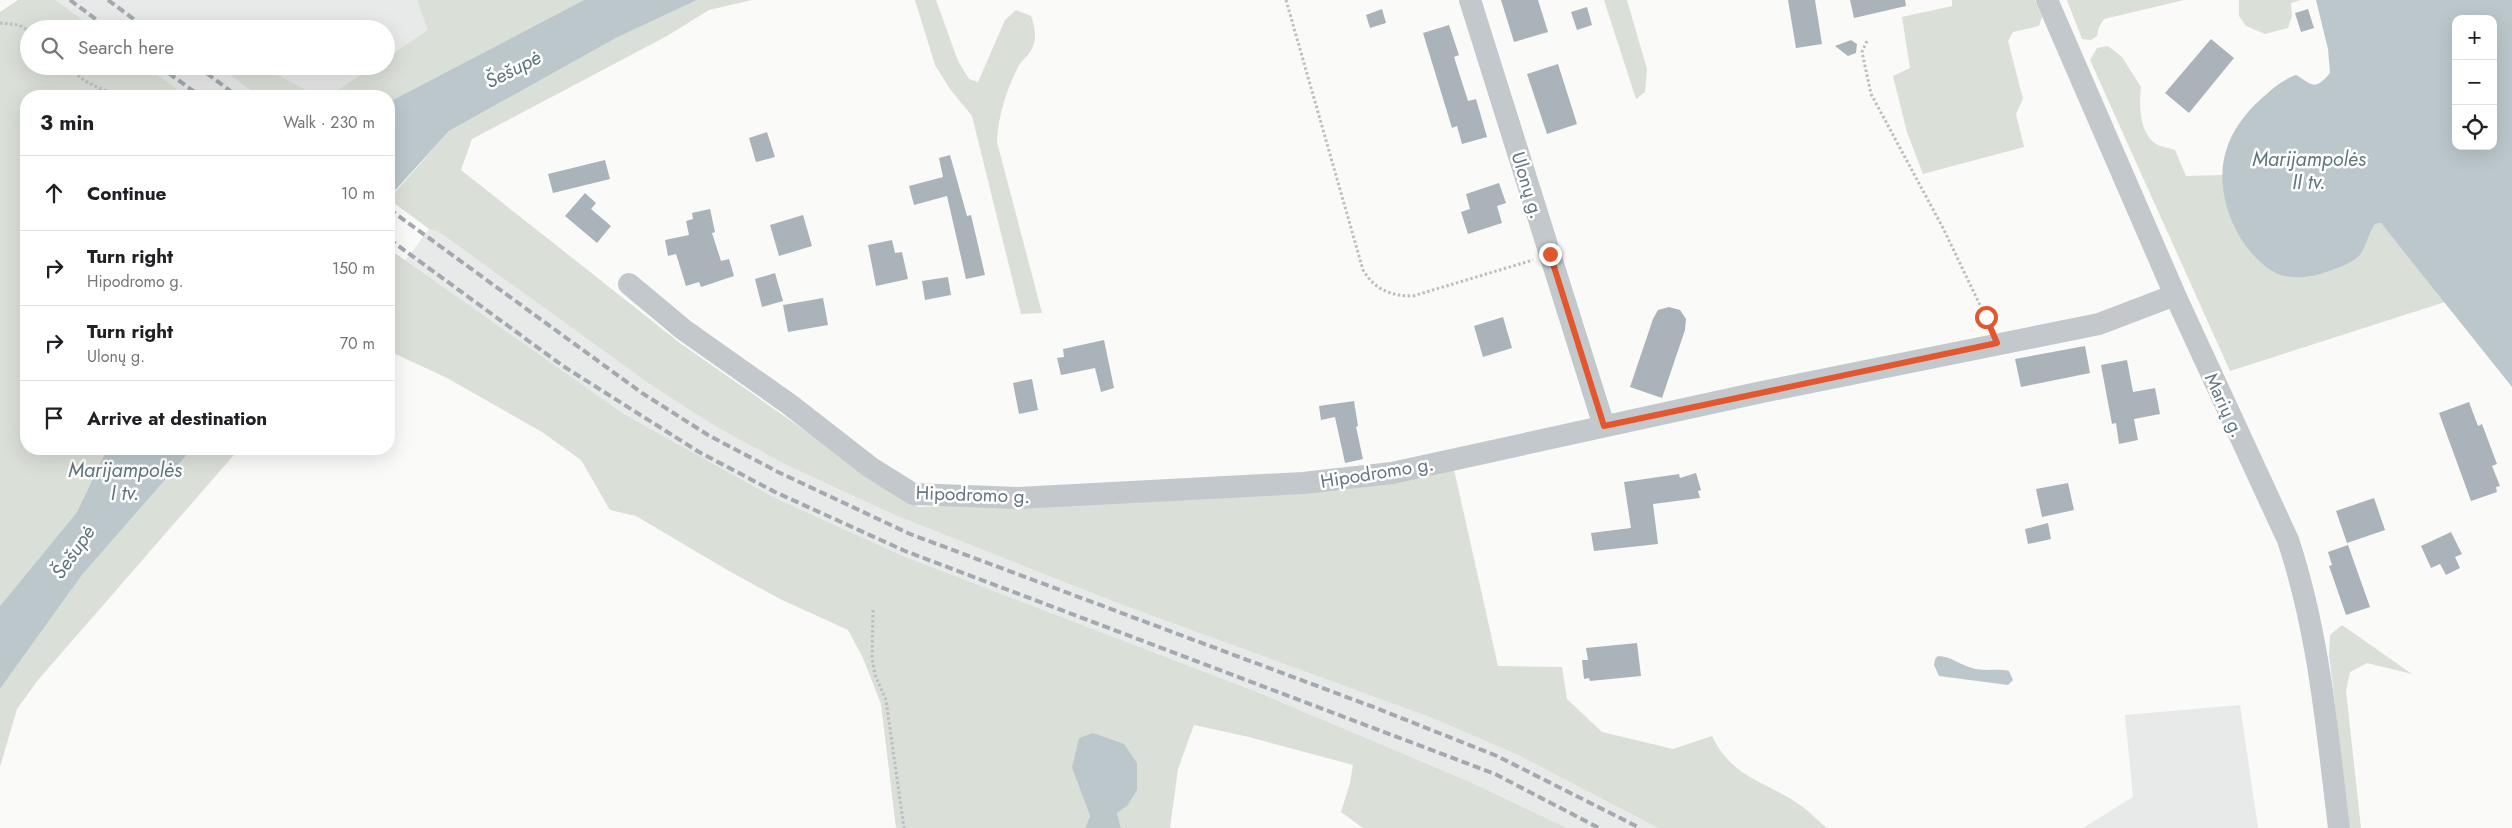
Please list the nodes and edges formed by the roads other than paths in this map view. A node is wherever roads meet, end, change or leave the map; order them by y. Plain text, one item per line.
1 (1470, 0) edge
2 (2047, 0) edge
3 (629, 284) dead end
4 (2175, 295) junction
5 (1604, 426) junction
6 (2338, 828) edge

1 - 5 street, Ulonų g.
2 - 4 street, Marių g.
3 - 5 street, Hipodromo g.
4 - 5 street, Hipodromo g.
4 - 6 street, Marių g.

